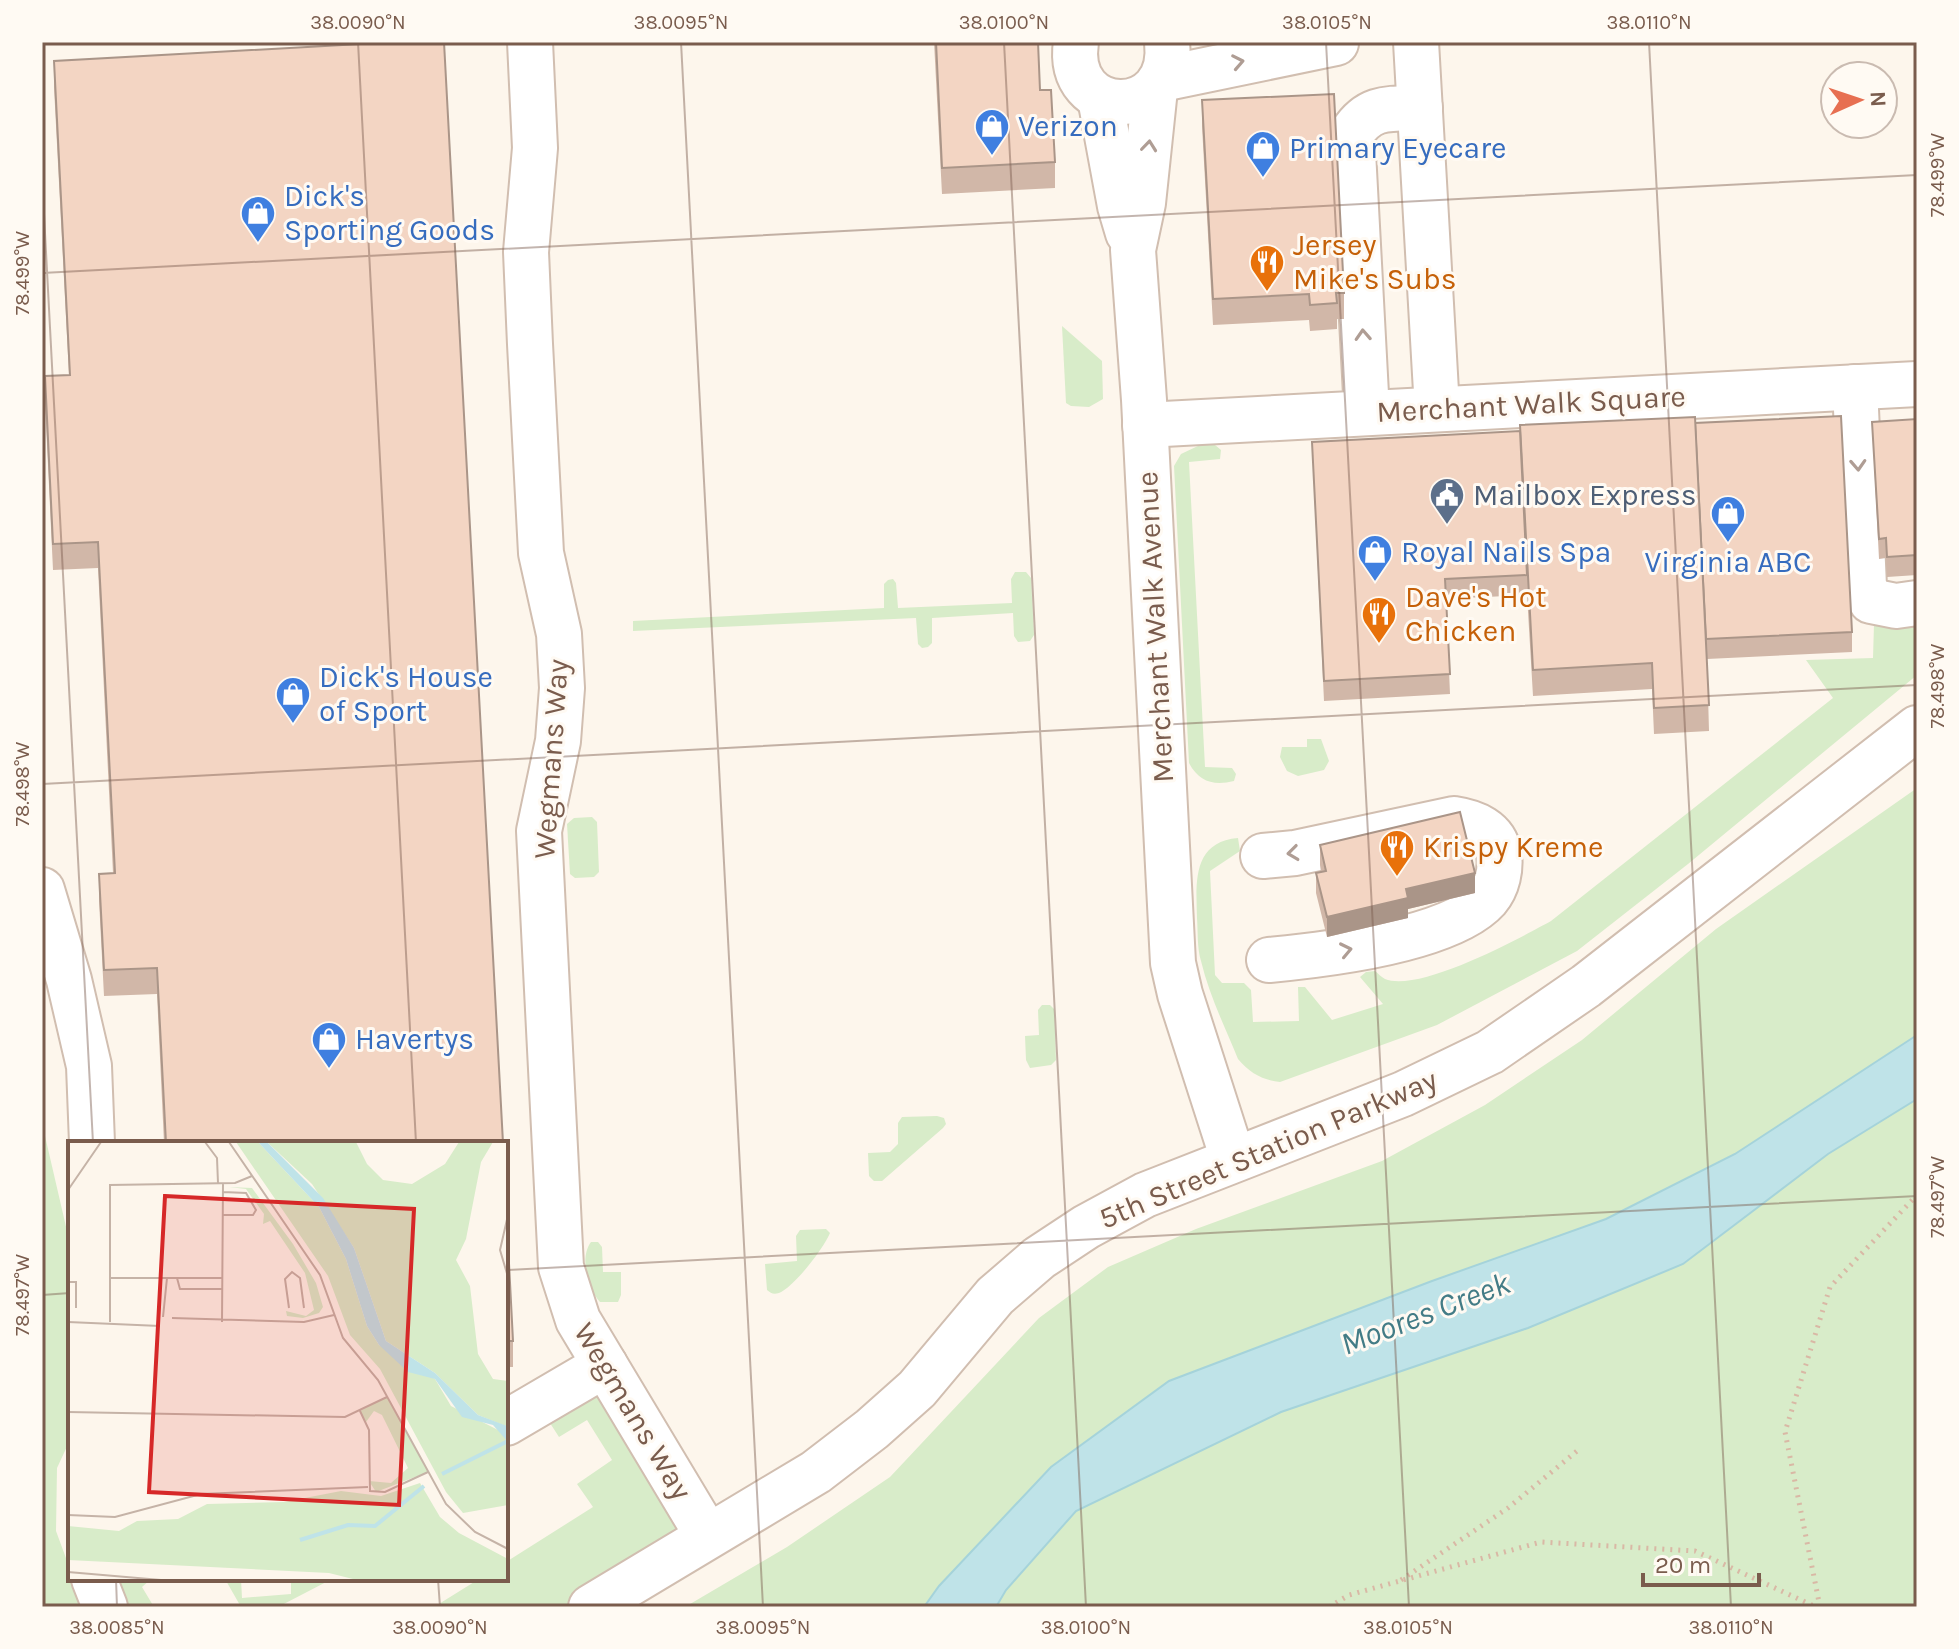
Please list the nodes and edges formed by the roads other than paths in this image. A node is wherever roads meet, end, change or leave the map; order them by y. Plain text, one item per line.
1 (530, 42) edge
2 (1076, 42) edge
3 (1322, 42) edge
4 (1369, 42) edge
5 (1416, 42) edge
6 (1336, 43) edge
7 (1161, 70) edge
8 (1100, 98) junction
9 (1420, 108) junction
10 (1133, 250) junction
11 (1917, 384) edge
12 (1855, 387) junction
13 (1437, 409) junction
14 (1367, 413) junction
15 (1145, 425) junction
16 (1917, 603) edge
17 (1917, 728) edge
18 (1263, 856) dead end
19 (42, 890) edge
20 (1269, 960) dead end
21 (92, 1141) edge
22 (1233, 1159) junction
23 (605, 1365) junction
24 (508, 1422) edge
25 (707, 1535) junction
26 (95, 1581) edge
27 (105, 1607) edge
28 (591, 1607) edge

1 - 23 street, Wegmans Way
2 - 8 street
3 - 6 street
4 - 6 street
5 - 9 street
7 -> 6 street
7 - 8 street
10 -> 7 street, Merchant Walk Avenue
8 - 10 street
9 - 13 street
14 -> 9 street
10 - 15 street, Merchant Walk Avenue
11 - 12 street, Merchant Walk Square
12 - 13 street, Merchant Walk Square
12 -> 16 street
13 - 14 street, Merchant Walk Square
14 - 15 street, Merchant Walk Square
15 - 22 street, Merchant Walk Avenue
17 - 22 street, 5th Street Station Parkway
20 -> 18 street
19 - 21 street
22 - 25 street, 5th Street Station Parkway
23 - 24 street
23 - 25 street, Wegmans Way
25 - 28 street, 5th Street Station Parkway
26 - 27 street

